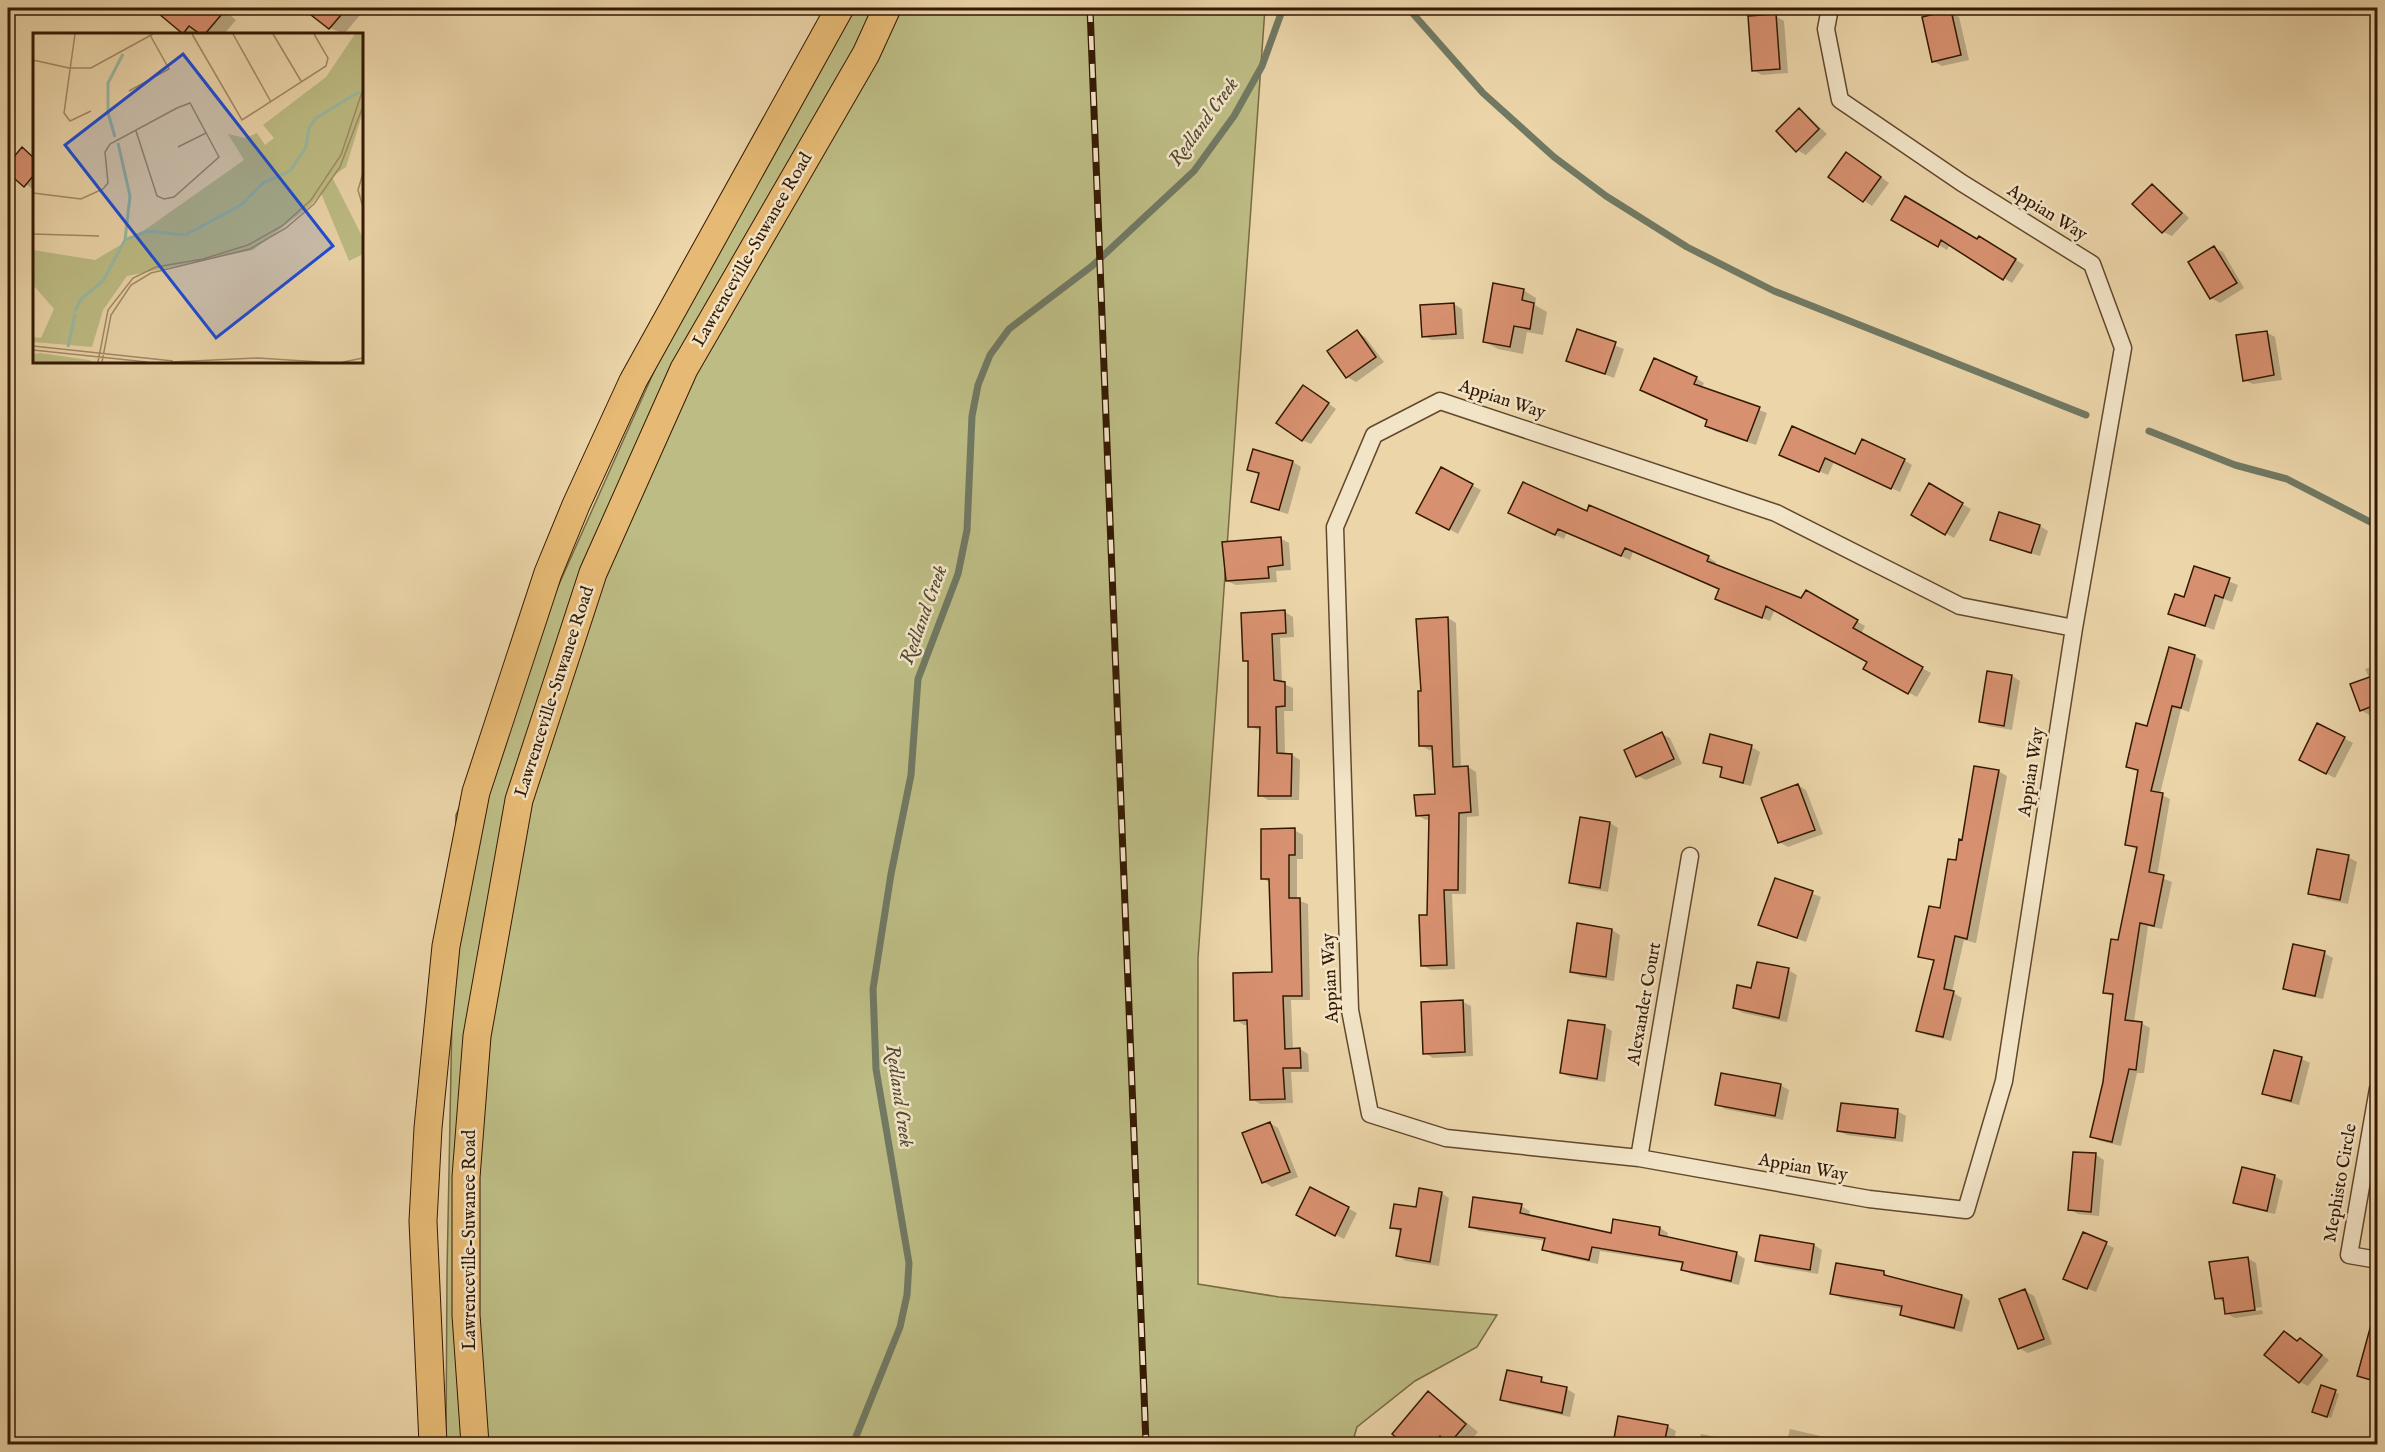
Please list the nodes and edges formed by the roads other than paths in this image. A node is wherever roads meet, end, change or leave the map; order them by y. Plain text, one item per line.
1 (840, 8) edge
2 (887, 8) edge
3 (1830, 8) edge
4 (737, 193) junction
5 (775, 212) junction
6 (2074, 628) junction
7 (476, 792) junction
8 (519, 800) junction
9 (1690, 856) dead end
10 (2378, 1089) edge
11 (1639, 1158) junction
12 (2378, 1260) edge
13 (433, 1444) edge
14 (475, 1444) edge

1 - 4 main road
2 - 5 main road, Lawrenceville-Suwanee Road
3 - 6 street, Appian Way
4 - 5 main road
4 - 7 main road
5 - 8 main road, Lawrenceville-Suwanee Road
6 - 11 street, Appian Way
6 - 11 street, Appian Way
7 - 8 main road
7 - 13 main road
8 - 14 main road, Lawrenceville-Suwanee Road
9 - 11 street, Alexander Court
10 - 12 street, Mephisto Circle

